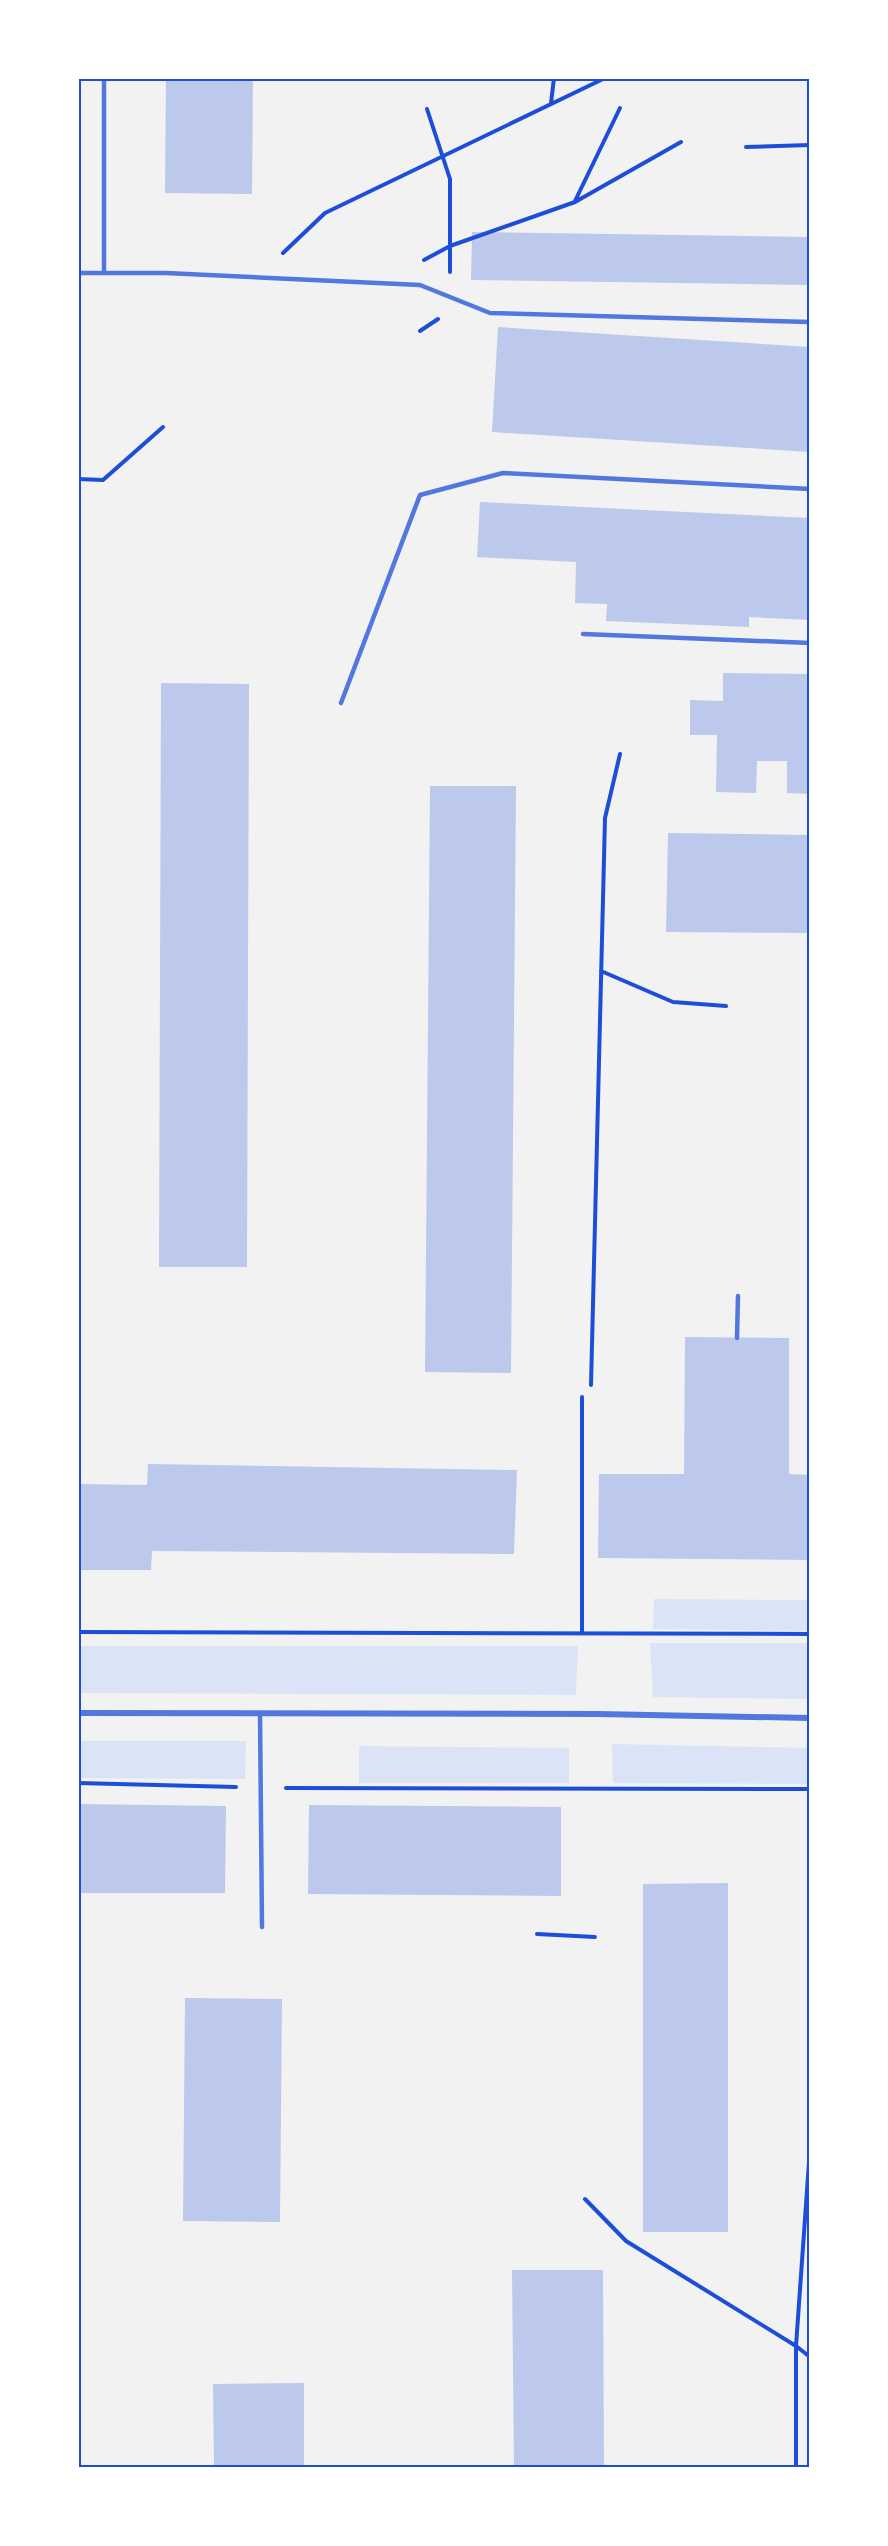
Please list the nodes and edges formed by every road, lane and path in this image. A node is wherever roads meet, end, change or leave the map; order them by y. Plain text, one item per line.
1 (104, 78) edge
2 (554, 78) edge
3 (601, 80) dead end
4 (551, 103) junction
5 (620, 108) dead end
6 (427, 109) dead end
7 (681, 142) dead end
8 (810, 146) edge
9 (746, 147) dead end
10 (574, 202) junction
11 (450, 246) junction
12 (282, 254) dead end
13 (419, 262) dead end
14 (78, 273) edge
15 (104, 273) junction
16 (450, 279) dead end
17 (440, 318) dead end
18 (810, 322) edge
19 (420, 331) dead end
20 (163, 427) dead end
21 (78, 479) edge
22 (810, 489) edge
23 (583, 634) dead end
24 (810, 643) edge
25 (341, 703) dead end
26 (620, 754) dead end
27 (601, 971) junction
28 (726, 1006) dead end
29 (738, 1296) dead end
30 (737, 1338) dead end
31 (591, 1385) dead end
32 (582, 1396) dead end
33 (78, 1632) edge
34 (582, 1632) junction
35 (810, 1634) edge
36 (78, 1713) edge
37 (260, 1713) junction
38 (810, 1718) edge
39 (78, 1783) edge
40 (260, 1787) junction
41 (810, 1789) edge
42 (262, 1927) dead end
43 (537, 1934) dead end
44 (595, 1937) dead end
45 (810, 2148) edge
46 (585, 2199) dead end
47 (796, 2346) junction
48 (810, 2357) edge
49 (796, 2468) edge

1 - 15 lane
2 - 4 path
3 - 4 path
4 - 12 path
5 - 10 path
6 - 11 path
7 - 10 path
8 - 9 path
10 - 11 path
11 - 13 path
11 - 16 path
14 - 15 lane
15 - 18 lane
17 - 19 path
20 - 21 path
22 - 25 lane
23 - 24 lane
26 - 27 path
27 - 28 path
27 - 31 path
29 - 30 lane
32 - 34 path
33 - 34 path
34 - 35 path
36 - 37 street
37 - 38 street
37 - 40 lane
39 - 40 path
40 - 41 path
40 - 42 lane
43 - 44 path
45 - 47 path
46 - 47 path
47 - 48 path
47 - 49 path

